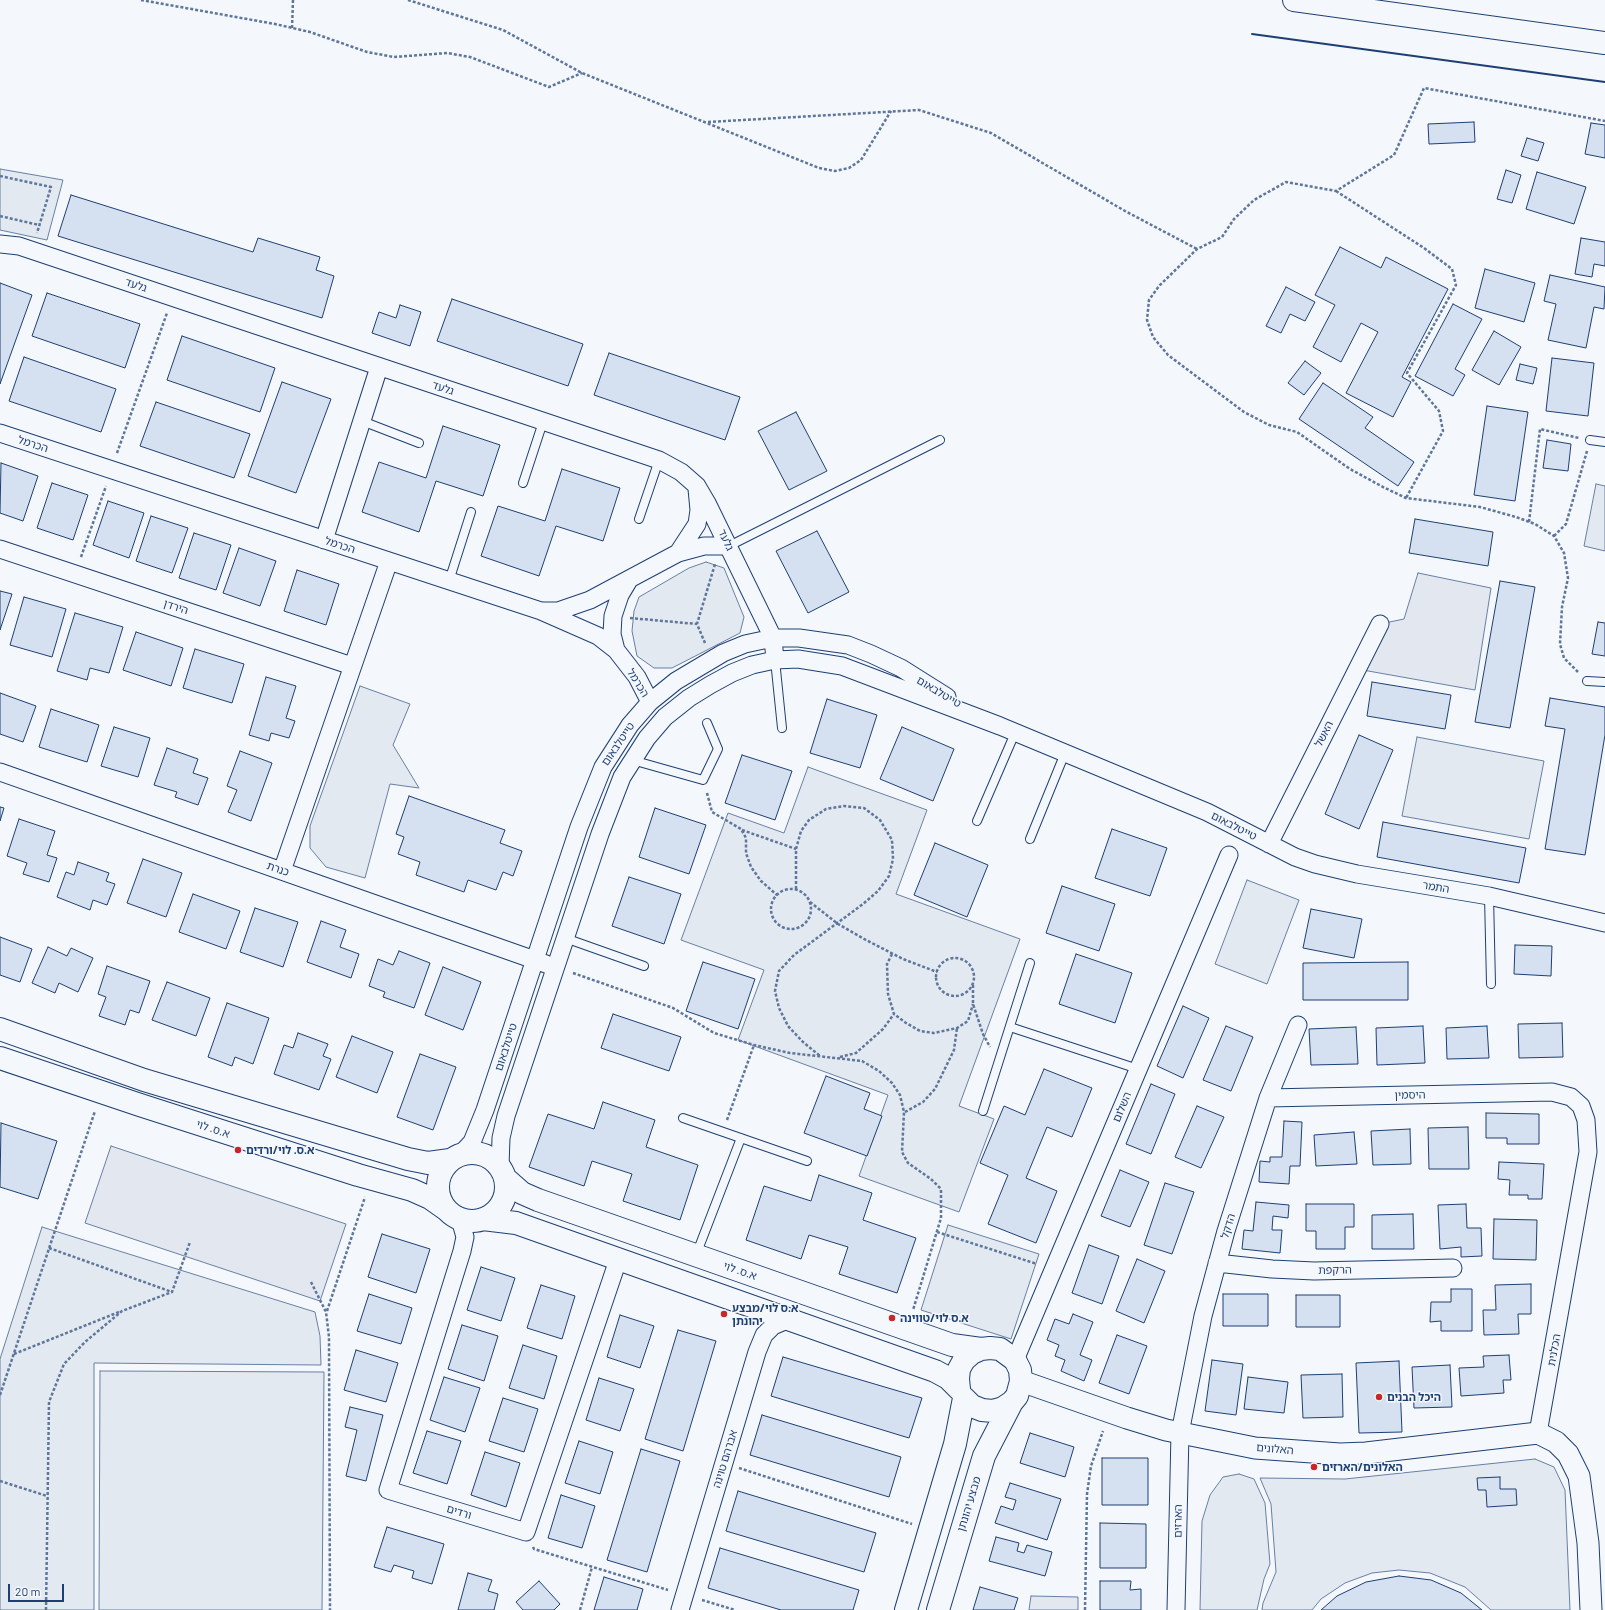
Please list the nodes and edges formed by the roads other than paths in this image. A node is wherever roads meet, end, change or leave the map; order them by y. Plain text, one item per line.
1 (1294, 0) edge
2 (1605, 43) edge
3 (0, 244) edge
4 (379, 367) junction
5 (362, 421) junction
6 (543, 422) junction
7 (0, 433) edge
8 (940, 440) dead end
9 (1590, 440) road end
10 (1605, 442) edge
11 (419, 443) dead end
12 (659, 460) junction
13 (523, 483) dead end
14 (697, 486) junction
15 (472, 512) dead end
16 (639, 519) dead end
17 (324, 540) junction
18 (729, 546) junction
19 (0, 549) edge
20 (678, 553) junction
21 (389, 561) junction
22 (629, 580) junction
23 (449, 581) junction
24 (541, 612) junction
25 (1380, 624) dead end
26 (773, 638) junction
27 (616, 650) junction
28 (776, 660) junction
29 (352, 666) junction
30 (1587, 681) road end
31 (1605, 682) edge
32 (650, 702) junction
33 (708, 723) dead end
34 (1000, 726) junction
35 (782, 728) dead end
36 (1015, 732) junction
37 (1065, 753) junction
38 (632, 760) junction
39 (0, 772) edge
40 (977, 821) dead end
41 (1030, 839) dead end
42 (1269, 844) junction
43 (1230, 855) dead end
44 (282, 871) junction
45 (1490, 896) junction
46 (1604, 921) edge
47 (565, 938) junction
48 (535, 960) junction
49 (1030, 963) dead end
50 (644, 966) dead end
51 (555, 967) junction
52 (1491, 984) dead end
53 (1298, 1025) dead end
54 (1010, 1027) junction
55 (0, 1029) edge
56 (5, 1062) edge
57 (1138, 1069) junction
58 (1552, 1092) joint
59 (1268, 1098) junction
60 (983, 1111) dead end
61 (683, 1118) dead end
62 (741, 1138) junction
63 (456, 1157) junction
64 (807, 1161) dead end
65 (503, 1172) junction
66 (454, 1214) junction
67 (483, 1219) junction
68 (696, 1255) junction
69 (618, 1260) junction
70 (1217, 1262) junction
71 (1453, 1268) dead end
72 (787, 1320) junction
73 (981, 1349) junction
74 (1015, 1360) junction
75 (1021, 1381) junction
76 (962, 1394) junction
77 (1012, 1402) junction
78 (1180, 1433) junction
79 (1538, 1433) junction
80 (682, 1602) edge
81 (906, 1610) edge
82 (938, 1610) edge
83 (1176, 1610) edge
84 (1591, 1610) edge

1 - 2 main road
3 - 4 street, גלעד
4 - 5 street
4 - 6 street, גלעד
5 - 11 lane
5 - 17 street
6 - 12 street, גלעד
6 - 13 lane
7 - 17 street, הכרמל
8 - 18 lane
9 - 10 lane
12 - 14 street, גלעד
12 - 16 lane
14 - 18 street, גלעד
14 - 20 street
15 - 23 lane
17 - 21 street, הכרמל
18 - 20 street
18 - 26 street, גלעד
19 - 29 street, הירדן
20 - 22 street
21 - 23 street, הכרמל
21 - 29 street
22 - 24 street
22 - 27 street
23 - 24 street, הכרמל
24 - 27 street, הכרמל
25 - 42 street, האשל
26 - 28 street, גלעד
26 - 32 street, טייטלבאום
26 - 34 street, טייטלבאום
27 - 32 street, הכרמל
28 - 34 street, טייטלבאום
28 - 35 lane
28 - 38 street, טייטלבאום
29 - 44 street
30 - 31 lane
32 - 48 street, טייטלבאום
33 - 38 lane
34 - 36 street, טייטלבאום
36 - 37 street, טייטלבאום
36 - 40 lane
37 - 41 lane
37 - 42 street, טייטלבאום
38 - 47 street, טייטלבאום
39 - 44 street, כנרת
42 - 45 street, התמר
43 - 57 street, השלום
44 - 48 street, כנרת
45 - 46 street, התמר
45 - 52 lane
47 - 50 lane
47 - 51 street, טייטלבאום
48 - 51 street, כנרת
48 - 63 street, טייטלבאום
49 - 54 lane
51 - 65 street, טייטלבאום
53 - 59 street, הדקל
54 - 57 lane
54 - 60 lane
55 - 63 main road
56 - 66 main road, א.ס. לוי
57 - 74 street, השלום
58 - 59 street, היסמין
58 - 79 street, הכלנית
59 - 70 street, הדקל
61 - 62 lane
62 - 64 lane
62 - 68 lane
63 - 65 main road
63 - 66 main road
65 - 67 main road
65 - 68 main road, א.ס. לוי
66 - 67 main road
66 - 69 street, ורדים
67 - 69 main road
68 - 73 main road, א.ס. לוי
69 - 72 main road
70 - 71 street, הרקפת
70 - 78 street, הדקל
72 - 76 main road
72 - 80 street, אברהם טוינה
73 - 74 main road
73 - 76 main road
74 - 75 main road
75 - 77 main road
75 - 78 street, האלונים
76 - 77 main road
76 - 81 main road
77 - 82 main road, מבצע יהונתן
78 - 79 street, האלונים
78 - 83 street, הארזים
79 - 84 street

